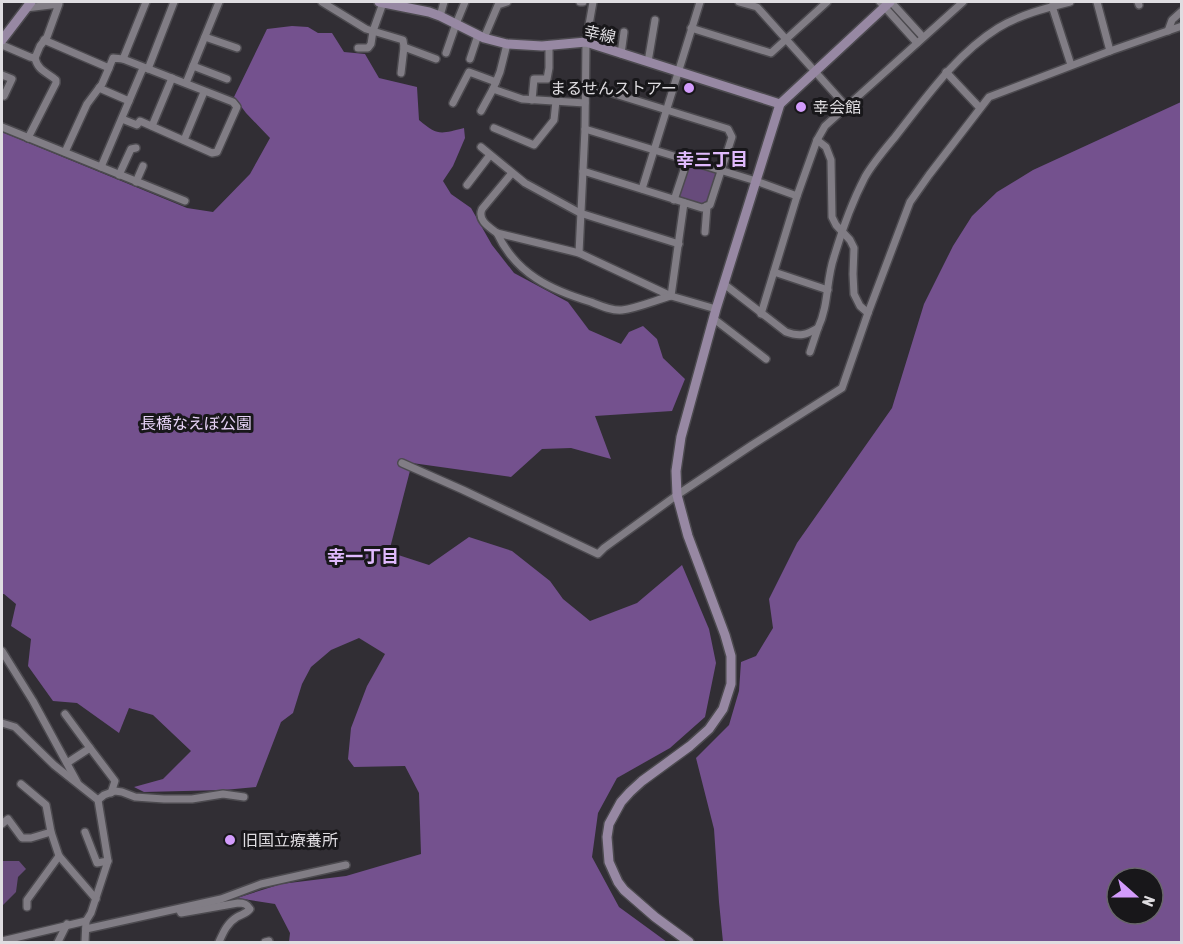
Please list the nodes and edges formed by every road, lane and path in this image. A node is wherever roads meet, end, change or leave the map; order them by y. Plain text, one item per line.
1 (146, 2) edge
2 (174, 2) edge
3 (219, 2) edge
4 (322, 2) edge
5 (381, 2) edge
6 (444, 2) edge
7 (465, 2) edge
8 (507, 2) edge
9 (593, 2) edge
10 (700, 2) edge
11 (739, 2) edge
12 (827, 2) edge
13 (963, 2) edge
14 (1070, 2) edge
15 (1097, 2) edge
16 (887, 3) edge
17 (29, 4) edge
18 (760, 4) edge
19 (1052, 6) junction
20 (1182, 12) edge
21 (440, 16) junction
22 (655, 20) dead end
23 (456, 24) junction
24 (1182, 26) edge
25 (691, 28) junction
26 (373, 31) junction
27 (1168, 31) junction
28 (624, 32) dead end
29 (481, 36) junction
30 (205, 37) junction
31 (787, 39) junction
32 (2, 40) edge
33 (44, 40) junction
34 (920, 40) junction
35 (586, 42) junction
36 (507, 44) junction
37 (2, 45) edge
38 (549, 45) junction
39 (404, 47) junction
40 (237, 48) dead end
41 (358, 48) dead end
42 (1110, 51) junction
43 (446, 53) dead end
44 (621, 54) junction
45 (35, 58) junction
46 (123, 59) junction
47 (436, 59) dead end
48 (470, 59) dead end
49 (648, 62) junction
50 (1071, 65) junction
51 (193, 66) junction
52 (109, 68) junction
53 (145, 68) junction
54 (815, 70) junction
55 (678, 72) junction
56 (946, 72) junction
57 (401, 73) dead end
58 (2, 75) edge
59 (172, 78) junction
60 (227, 80) dead end
61 (186, 83) junction
62 (494, 85) junction
63 (586, 85) junction
64 (99, 88) junction
65 (204, 92) junction
66 (4, 96) dead end
67 (532, 100) junction
68 (129, 101) junction
69 (556, 101) junction
70 (453, 103) dead end
71 (585, 103) junction
72 (780, 104) junction
73 (846, 106) junction
74 (980, 108) junction
75 (666, 109) junction
76 (481, 111) dead end
77 (122, 119) junction
78 (152, 126) junction
79 (2, 127) edge
80 (494, 128) dead end
81 (585, 129) junction
82 (28, 138) junction
83 (184, 140) junction
84 (817, 140) junction
85 (481, 147) dead end
86 (136, 148) dead end
87 (653, 150) junction
88 (65, 153) junction
89 (490, 155) junction
90 (687, 161) junction
91 (143, 166) dead end
92 (101, 167) junction
93 (583, 171) junction
94 (721, 171) junction
95 (512, 173) junction
96 (119, 175) junction
97 (756, 181) junction
98 (136, 182) junction
99 (467, 184) dead end
100 (642, 189) junction
101 (797, 196) junction
102 (674, 200) junction
103 (185, 201) dead end
104 (684, 203) junction
105 (707, 206) junction
106 (580, 213) junction
107 (705, 232) dead end
108 (843, 232) junction
109 (497, 233) junction
110 (679, 244) junction
111 (579, 253) junction
112 (774, 272) junction
113 (724, 284) junction
114 (828, 290) junction
115 (672, 296) junction
116 (868, 313) junction
117 (715, 314) junction
118 (761, 314) junction
119 (818, 328) junction
120 (810, 352) dead end
121 (766, 359) dead end
122 (402, 463) dead end
123 (677, 495) junction
124 (2, 651) edge
125 (65, 714) dead end
126 (2, 723) edge
127 (90, 748) junction
128 (67, 763) junction
129 (21, 784) dead end
130 (78, 785) junction
131 (111, 793) junction
132 (244, 797) dead end
133 (98, 800) junction
134 (2, 824) edge
135 (51, 832) junction
136 (85, 832) dead end
137 (59, 856) junction
138 (108, 861) junction
139 (346, 865) dead end
140 (96, 899) junction
141 (27, 907) dead end
142 (179, 909) junction
143 (67, 924) junction
144 (86, 925) junction
145 (2, 941) edge
146 (58, 942) edge
147 (85, 942) edge
148 (219, 942) edge
149 (689, 942) edge

1 - 46 street
2 - 53 street
3 - 30 street
4 - 26 street
5 - 21 street, 幸線
5 - 26 street
6 - 21 street
7 - 23 street
8 - 29 street
9 - 35 street
10 - 25 street
11 - 18 street
12 - 31 street
13 - 34 street
14 - 19 street
15 - 42 street
16 - 34 street
16 - 54 street
17 - 32 street
17 - 33 street
18 - 31 street
19 - 50 street
19 - 56 street
20 - 27 street
21 - 23 street, 幸線
22 - 49 street
23 - 29 street, 幸線
23 - 43 street
24 - 27 street
25 - 31 street
25 - 55 street
26 - 39 street
26 - 41 street
27 - 42 street
28 - 44 street
29 - 36 street, 幸線
29 - 48 street
30 - 40 street
30 - 51 street
31 - 54 street
33 - 45 street
33 - 52 street
34 - 73 street
35 - 38 street, 幸線
35 - 44 street, 幸線
35 - 63 street
36 - 38 street, 幸線
36 - 62 street
37 - 45 street
38 - 67 street
39 - 47 street
39 - 57 street
42 - 50 street
44 - 49 street, 幸線
45 - 82 street
46 - 52 street
46 - 53 street
49 - 55 street, 幸線
50 - 74 street
51 - 60 street
51 - 61 street
52 - 64 street
53 - 59 street
53 - 68 street
54 - 72 street
54 - 73 street
55 - 72 street, 幸線
55 - 75 street
56 - 74 street
56 - 108 street
58 - 66 street
59 - 61 street
59 - 78 street
61 - 65 street
62 - 67 street
62 - 70 street
62 - 76 street
63 - 71 street
63 - 75 street
64 - 68 street
64 - 88 street
65 - 83 street
65 - 83 street
67 - 69 street
68 - 77 street
69 - 71 street
69 - 80 street
71 - 81 street
72 - 97 street
73 - 84 street
74 - 116 street
75 - 87 street
75 - 94 street
77 - 78 street
77 - 92 street
78 - 83 street
79 - 82 street
81 - 87 street
81 - 93 street
82 - 88 street
84 - 101 street
84 - 108 street
85 - 89 street
86 - 96 street
87 - 90 street
87 - 100 street
88 - 92 street
89 - 95 street
89 - 99 street
90 - 94 street
90 - 102 street
91 - 98 street
92 - 96 street
93 - 100 street
93 - 106 street
94 - 97 street
94 - 105 street
95 - 106 street
95 - 109 street
96 - 98 street
97 - 101 street
97 - 113 street
98 - 103 street
100 - 102 street
101 - 112 street
102 - 104 street
104 - 105 street
104 - 110 street
105 - 107 street
106 - 110 street
106 - 111 street
108 - 114 street
108 - 116 street
109 - 111 street
109 - 115 street
110 - 115 street
111 - 115 street
112 - 114 street
112 - 118 street
113 - 117 street
113 - 118 street
114 - 119 street
115 - 117 street
116 - 123 street
117 - 121 street
117 - 123 street
118 - 119 street
119 - 120 street
122 - 123 street
123 - 149 street
124 - 128 street
125 - 127 street
126 - 130 street
127 - 128 street
127 - 131 street
128 - 130 street
129 - 135 street
130 - 133 street
131 - 132 street
131 - 133 street
133 - 138 street
134 - 135 street
135 - 137 street
136 - 138 street
137 - 140 street
137 - 141 street
138 - 140 street
139 - 142 street
140 - 144 street
142 - 144 street
142 - 148 street
143 - 144 street
143 - 145 street
143 - 146 street
144 - 147 street

